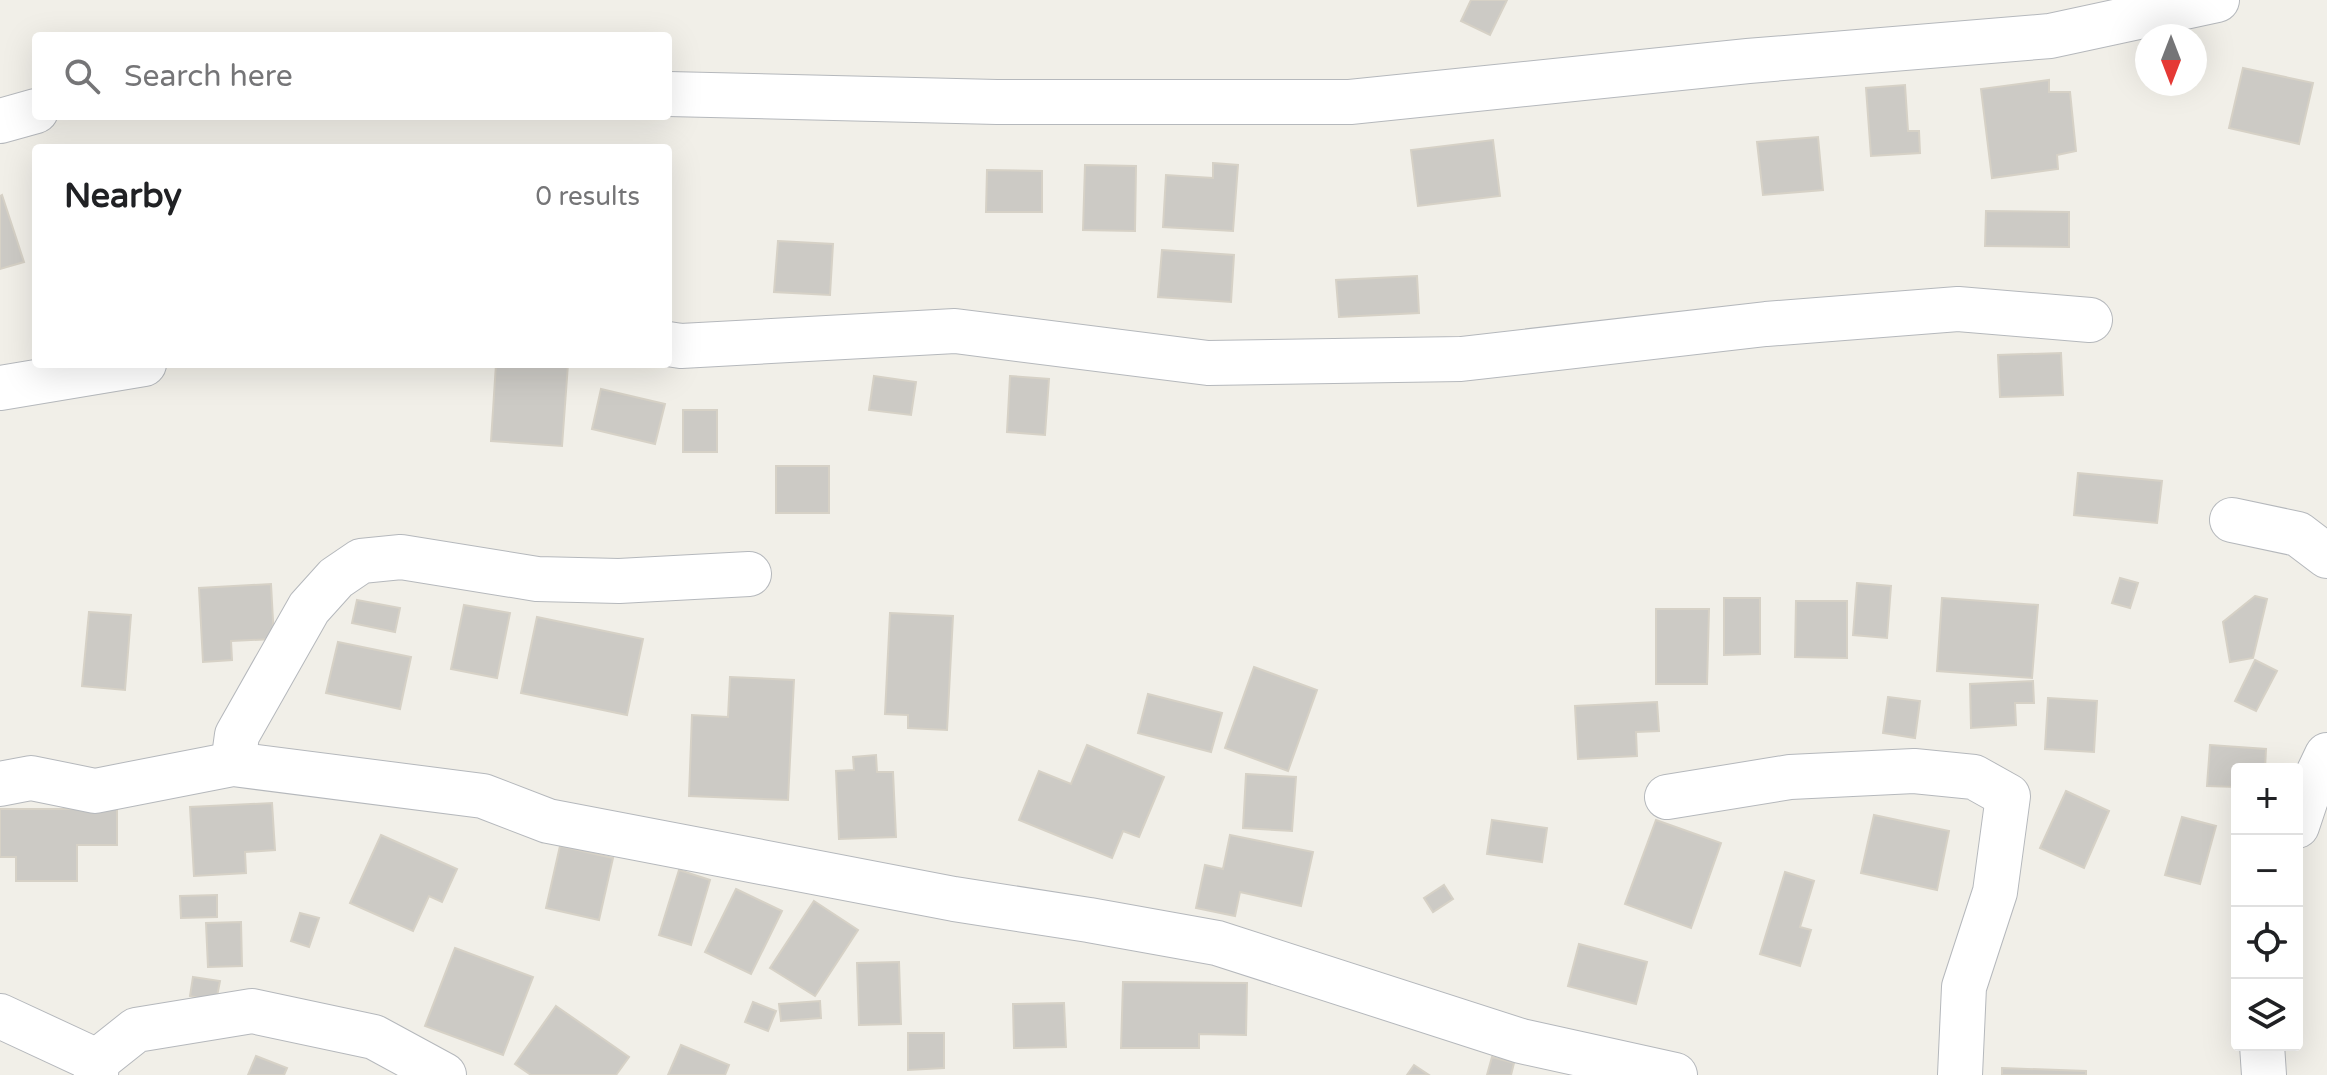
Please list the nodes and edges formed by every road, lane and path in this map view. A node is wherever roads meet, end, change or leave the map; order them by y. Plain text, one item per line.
1 (2217, 0) edge
2 (672, 94) edge
3 (32, 112) edge
4 (0, 121) edge
5 (2090, 320) dead end
6 (672, 345) edge
7 (120, 368) edge
8 (0, 388) edge
9 (2232, 520) dead end
10 (2327, 556) edge
11 (749, 574) dead end
12 (2327, 755) edge
13 (233, 764) junction
14 (0, 784) edge
15 (1667, 797) dead end
16 (2303, 808) edge
17 (0, 1016) edge
18 (2262, 1051) edge
19 (96, 1068) edge
20 (444, 1075) edge
21 (1675, 1075) edge
22 (1960, 1075) edge
23 (2264, 1075) edge

1 - 2 street
3 - 4 street
5 - 6 street
7 - 8 street
9 - 10 street
11 - 13 street
12 - 16 street
13 - 14 street
13 - 21 street
15 - 22 street
17 - 19 street
18 - 23 street
19 - 20 street

